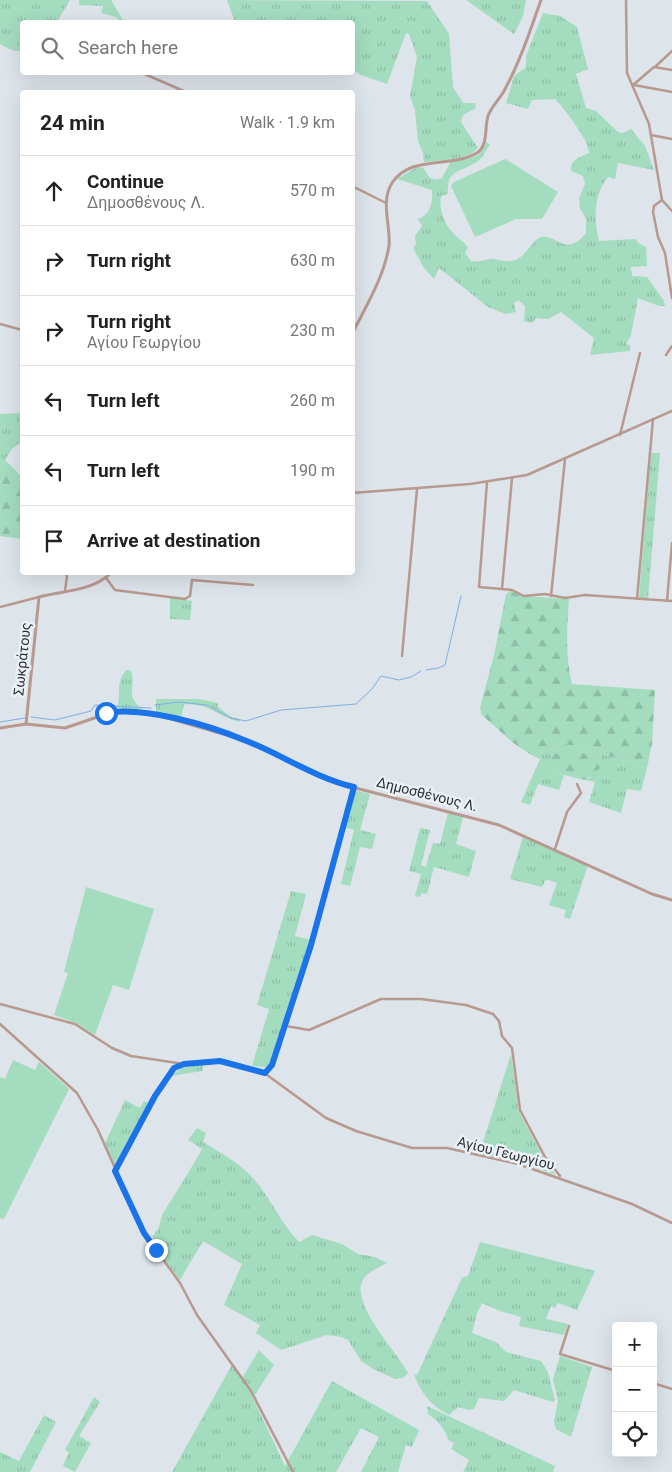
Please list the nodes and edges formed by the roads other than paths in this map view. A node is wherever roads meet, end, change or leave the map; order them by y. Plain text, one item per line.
1 (541, 0) edge
2 (626, 0) edge
3 (672, 51) edge
4 (654, 67) junction
5 (672, 70) edge
6 (147, 75) edge
7 (633, 85) junction
8 (181, 90) edge
9 (672, 92) edge
10 (651, 136) junction
11 (672, 139) edge
12 (355, 188) edge
13 (662, 200) junction
14 (386, 203) junction
15 (672, 211) edge
16 (672, 298) edge
17 (0, 324) edge
18 (355, 327) edge
19 (20, 329) edge
20 (672, 346) edge
21 (640, 353) dead end
22 (666, 355) dead end
23 (672, 411) edge
24 (653, 419) junction
25 (620, 435) junction
26 (565, 459) junction
27 (512, 478) junction
28 (487, 482) junction
29 (417, 489) junction
30 (355, 493) edge
31 (672, 543) edge
32 (66, 575) edge
33 (109, 575) edge
34 (106, 578) junction
35 (253, 585) dead end
36 (502, 589) junction
37 (65, 591) junction
38 (551, 596) junction
39 (39, 597) junction
40 (637, 600) junction
41 (668, 601) junction
42 (672, 601) edge
43 (0, 607) edge
44 (402, 656) dead end
45 (26, 724) junction
46 (0, 728) edge
47 (577, 784) dead end
48 (354, 787) junction
49 (555, 849) junction
50 (672, 900) edge
51 (0, 1004) edge
52 (0, 1024) edge
53 (286, 1026) junction
54 (184, 1064) junction
55 (265, 1073) junction
56 (115, 1171) junction
57 (562, 1178) junction
58 (672, 1223) edge
59 (569, 1326) dead end
60 (612, 1370) edge
61 (657, 1384) edge
62 (672, 1389) edge
63 (293, 1472) edge

1 - 14 street
2 - 7 street
3 - 4 street
4 - 5 street
4 - 7 street
6 - 8 street
7 - 9 street
7 - 10 street
10 - 11 street
10 - 13 street
12 - 14 street
13 - 15 street
13 - 16 street
14 - 18 street
17 - 19 street
20 - 22 street
21 - 25 street
23 - 24 street
24 - 25 street
24 - 40 street
25 - 26 street
26 - 27 street
26 - 38 street
27 - 28 street
27 - 36 street
28 - 29 street
28 - 36 street
29 - 30 street
29 - 44 street
31 - 41 street
32 - 37 street
33 - 34 street
34 - 35 street
34 - 37 street
36 - 38 street
37 - 39 street
38 - 40 street
39 - 43 street
39 - 45 street, Σωκράτους
40 - 41 street
41 - 42 street
45 - 46 street, Δημοσθένους Λ.
45 - 48 street, Δημοσθένους Λ.
47 - 49 street
48 - 49 street, Δημοσθένους Λ.
48 - 53 street
49 - 50 street, Δημοσθένους Λ.
51 - 54 street, Αγίου Γεωργίου
52 - 56 street
53 - 55 street
53 - 57 street
54 - 55 street, Αγίου Γεωργίου
54 - 56 street
55 - 57 street, Αγίου Γεωργίου
56 - 63 street
57 - 58 street, Αγίου Γεωργίου
59 - 60 street
61 - 62 street

